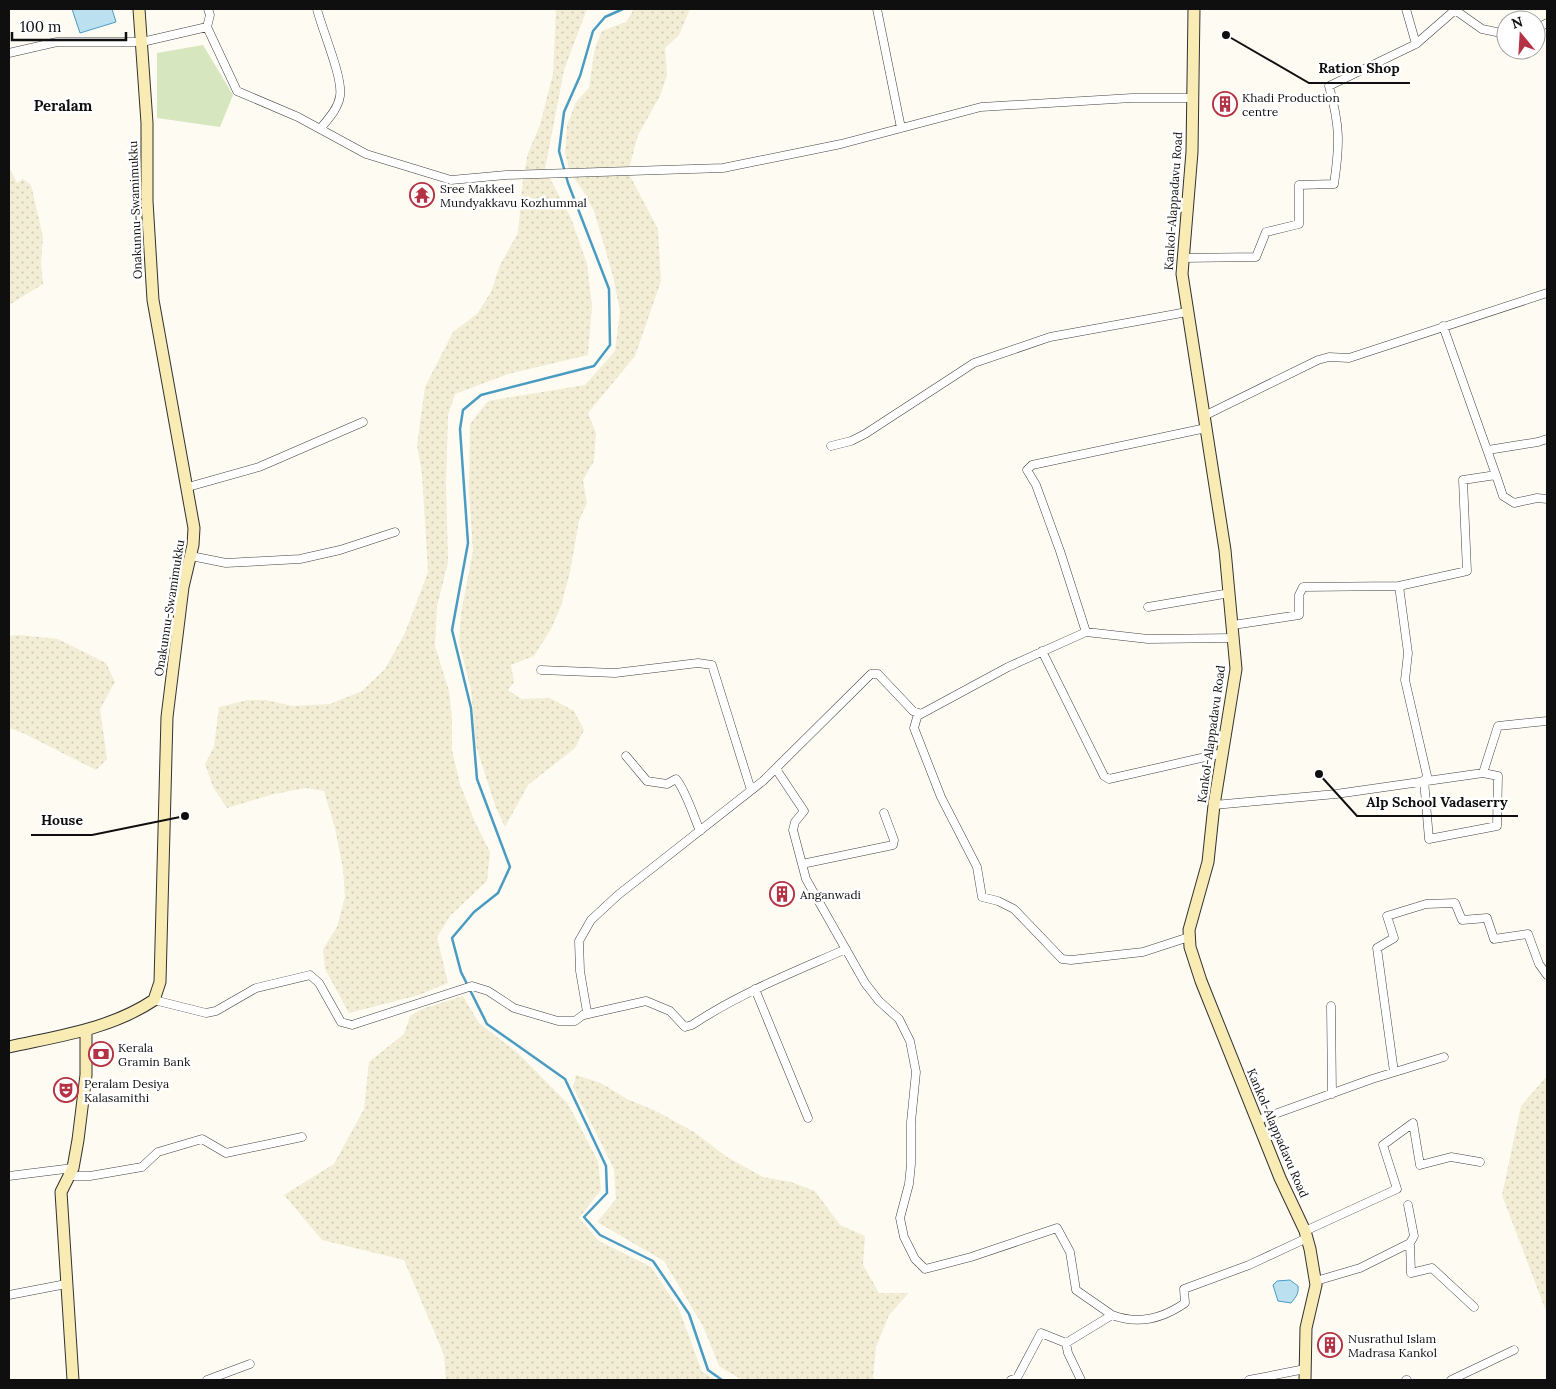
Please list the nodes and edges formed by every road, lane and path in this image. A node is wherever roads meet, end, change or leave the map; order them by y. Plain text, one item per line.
1 (139, 9) edge
2 (208, 9) edge
3 (316, 9) edge
4 (877, 9) edge
5 (1194, 9) edge
6 (1406, 9) edge
7 (207, 27) junction
8 (1496, 32) edge
9 (142, 42) junction
10 (1416, 44) junction
11 (9, 53) edge
12 (1192, 98) junction
13 (901, 128) junction
14 (320, 129) junction
15 (1182, 258) junction
16 (1547, 293) edge
17 (1186, 312) junction
18 (1443, 326) junction
19 (1204, 416) junction
20 (363, 422) dead end
21 (1206, 428) junction
22 (1547, 438) edge
23 (831, 446) dead end
24 (1488, 450) junction
25 (1496, 475) junction
26 (188, 487) junction
27 (1547, 499) edge
28 (395, 532) dead end
29 (191, 556) junction
30 (1399, 586) junction
31 (1230, 593) junction
32 (1148, 607) dead end
33 (1233, 626) junction
34 (1086, 632) junction
35 (1234, 638) junction
36 (1042, 651) junction
37 (541, 670) dead end
38 (918, 714) junction
39 (1547, 721) edge
40 (1224, 753) junction
41 (626, 756) dead end
42 (776, 768) junction
43 (1483, 773) junction
44 (1426, 780) junction
45 (751, 790) junction
46 (1214, 805) junction
47 (884, 813) dead end
48 (700, 832) junction
49 (802, 864) junction
50 (1189, 937) junction
51 (846, 949) junction
52 (1547, 975) edge
53 (755, 989) junction
54 (154, 1000) junction
55 (1331, 1006) dead end
56 (584, 1015) junction
57 (86, 1030) junction
58 (9, 1047) edge
59 (1444, 1057) dead end
60 (1394, 1072) junction
61 (1332, 1094) junction
62 (808, 1118) dead end
63 (1258, 1120) junction
64 (302, 1137) dead end
65 (1480, 1162) dead end
66 (70, 1172) junction
67 (9, 1176) edge
68 (1408, 1205) dead end
69 (1306, 1234) junction
70 (1410, 1242) junction
71 (1316, 1281) junction
72 (66, 1284) junction
73 (9, 1295) edge
74 (1474, 1307) dead end
75 (1112, 1315) junction
76 (1066, 1343) junction
77 (1514, 1350) dead end
78 (250, 1364) dead end
79 (1305, 1375) edge
80 (73, 1380) edge
81 (207, 1380) edge
82 (1011, 1380) edge
83 (1081, 1380) edge
84 (1249, 1380) edge
85 (1451, 1380) edge

1 - 9 main road, Onakunnu-Swamimukku
2 - 7 street
3 - 14 street
4 - 13 street
5 - 12 main road, Kankol-Alappadavu Road
6 - 10 street
7 - 9 street
7 - 14 street
8 - 10 street
9 - 11 street
9 - 26 main road, Onakunnu-Swamimukku
10 - 15 street
12 - 13 street
12 - 15 main road, Kankol-Alappadavu Road
13 - 14 street
15 - 17 main road, Kankol-Alappadavu Road
16 - 18 street
17 - 19 main road, Kankol-Alappadavu Road
17 - 23 street
18 - 19 street
18 - 24 street
19 - 21 main road, Kankol-Alappadavu Road
20 - 26 street
21 - 31 main road, Kankol-Alappadavu Road
21 - 34 street
22 - 24 street
24 - 25 street
25 - 27 street
25 - 30 street
26 - 29 main road, Onakunnu-Swamimukku
28 - 29 street
29 - 54 main road, Onakunnu-Swamimukku
30 - 33 street
30 - 44 street
31 - 32 street
31 - 33 main road, Kankol-Alappadavu Road
33 - 35 main road, Kankol-Alappadavu Road
34 - 35 street
34 - 36 street
35 - 40 main road, Kankol-Alappadavu Road
36 - 38 street
36 - 40 street
37 - 45 street
38 - 42 street
38 - 50 street
39 - 43 street
40 - 46 main road, Kankol-Alappadavu Road
41 - 48 street
42 - 45 street
42 - 49 street
43 - 44 street
43 - 44 street
44 - 46 street
45 - 48 street
46 - 50 main road, Kankol-Alappadavu Road
47 - 49 street
48 - 56 street
49 - 51 street
50 - 63 main road, Kankol-Alappadavu Road
51 - 53 street
51 - 75 street
52 - 60 street
53 - 56 street
53 - 62 street
54 - 56 street
54 - 57 main road
55 - 61 street
57 - 58 main road
57 - 66 main road
59 - 60 street
60 - 61 street
61 - 63 street
63 - 69 main road, Kankol-Alappadavu Road
64 - 66 street
65 - 69 street
66 - 67 street
66 - 72 main road
68 - 70 street
69 - 71 main road, Kankol-Alappadavu Road
69 - 75 street
70 - 71 street
70 - 74 street
71 - 79 main road, Kankol-Alappadavu Road
72 - 73 street
72 - 80 main road
75 - 76 street
76 - 82 street
76 - 83 street
77 - 85 street
78 - 81 street
79 - 84 street

